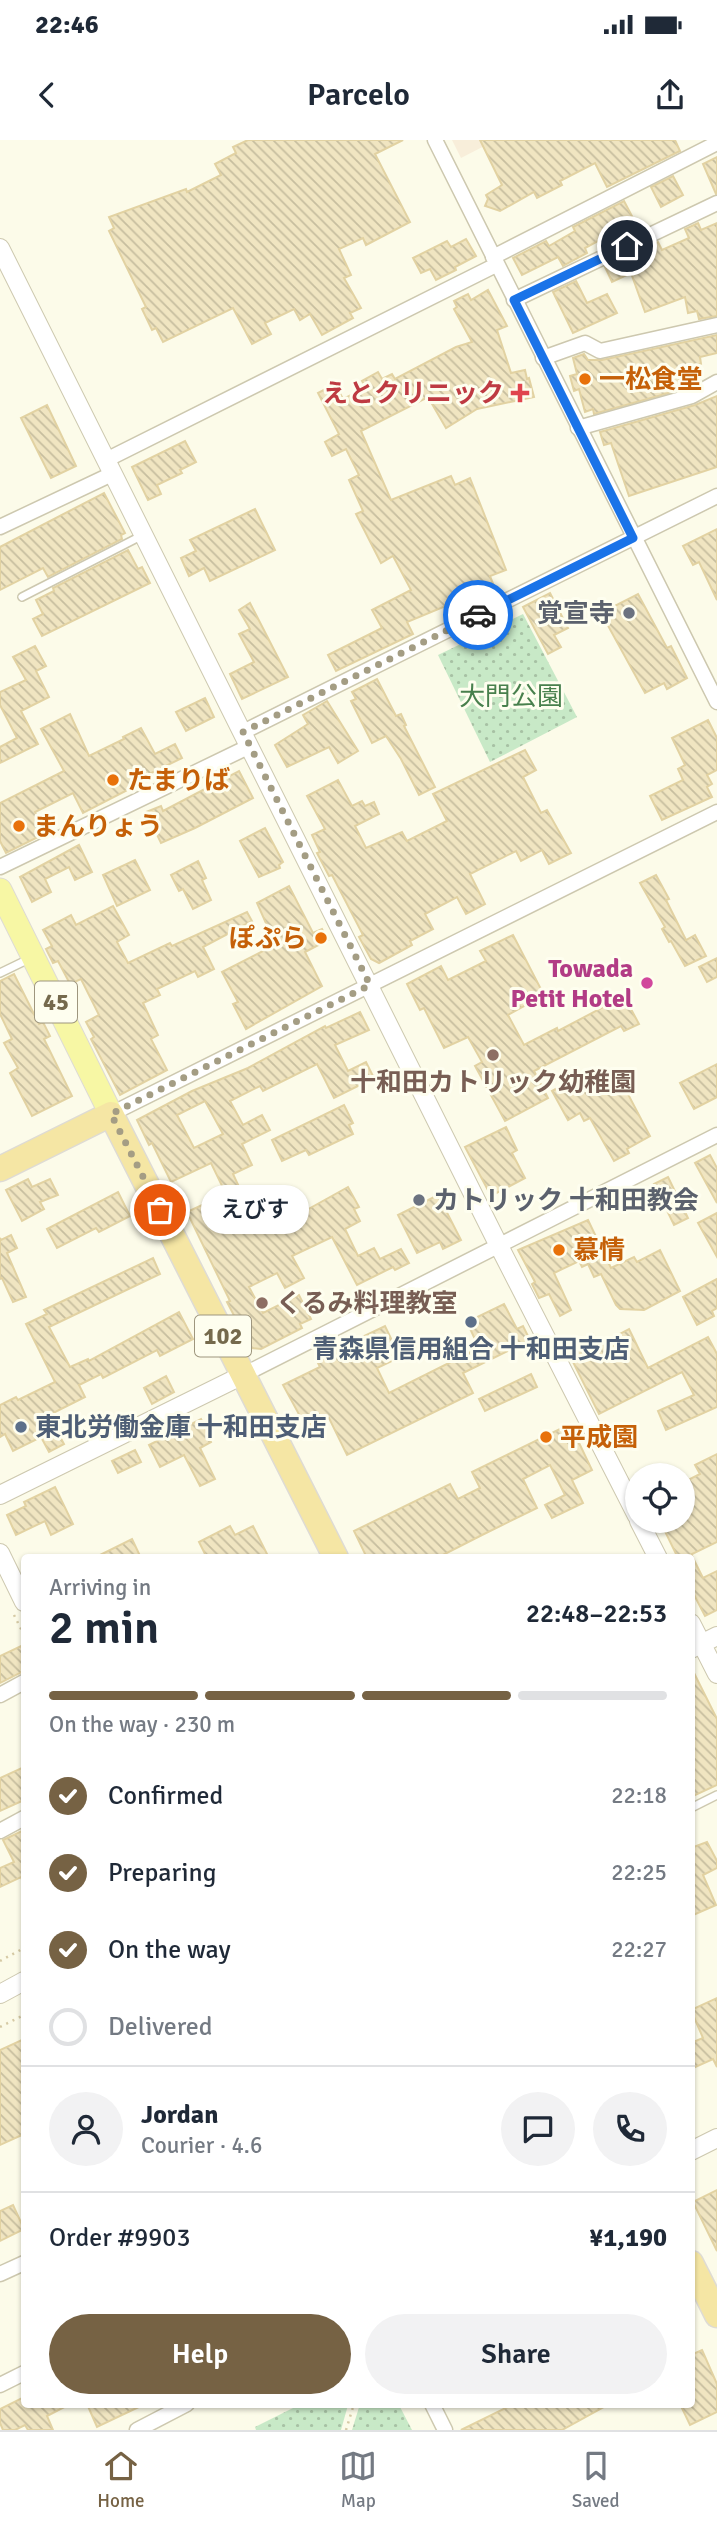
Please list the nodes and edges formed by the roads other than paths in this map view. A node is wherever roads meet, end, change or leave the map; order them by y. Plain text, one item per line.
1 (435, 140) edge
2 (717, 144) edge
3 (717, 203) edge
4 (0, 248) edge
5 (495, 261) junction
6 (514, 300) junction
7 (717, 325) edge
8 (543, 358) junction
9 (717, 382) edge
10 (578, 428) junction
11 (109, 467) junction
12 (717, 496) edge
13 (0, 527) edge
14 (143, 535) junction
15 (633, 538) junction
16 (22, 597) dead end
17 (717, 702) edge
18 (246, 739) junction
19 (717, 812) edge
20 (0, 867) edge
21 (0, 890) edge
22 (33, 957) junction
23 (0, 973) edge
24 (370, 985) junction
25 (111, 1114) junction
26 (717, 1135) edge
27 (0, 1169) edge
28 (498, 1244) junction
29 (243, 1375) junction
30 (625, 1493) edge
31 (0, 1495) edge
32 (645, 1533) edge
33 (0, 1553) edge
34 (334, 1554) edge
35 (656, 1554) edge
36 (21, 1596) edge
37 (703, 1643) edge
38 (717, 1674) edge
39 (21, 1684) edge
40 (0, 1695) edge
41 (717, 1795) edge
42 (695, 1806) edge
43 (21, 1820) edge
44 (0, 1831) edge
45 (21, 1983) edge
46 (0, 1994) edge
47 (717, 2138) edge
48 (695, 2149) edge
49 (21, 2264) edge
50 (695, 2271) edge
51 (0, 2274) edge
52 (717, 2315) edge
53 (21, 2374) edge
54 (0, 2385) edge
55 (179, 2408) edge
56 (434, 2408) edge
57 (137, 2430) edge
58 (445, 2430) edge

1 - 5 street
2 - 5 street
3 - 6 street
4 - 11 street
5 - 6 street
5 - 11 street
6 - 8 street
7 - 8 street
8 - 10 street
9 - 10 street
10 - 15 street
11 - 13 street
11 - 14 street
12 - 15 street
14 - 16 lane
14 - 18 street
15 - 17 street
15 - 18 street
18 - 20 street
18 - 24 street
19 - 24 street
21 - 22 main road, 45
22 - 23 lane
22 - 25 main road, 45
24 - 25 street
24 - 28 street
25 - 27 highway
25 - 29 highway, 102
26 - 28 street
28 - 29 street
28 - 30 street
29 - 31 street
29 - 34 highway, 102
32 - 35 street
33 - 36 street
37 - 38 street
39 - 40 street
41 - 42 lane
43 - 44 street
45 - 46 street
47 - 48 street
49 - 51 street
50 - 52 highway
53 - 54 street
55 - 57 street
56 - 58 street

